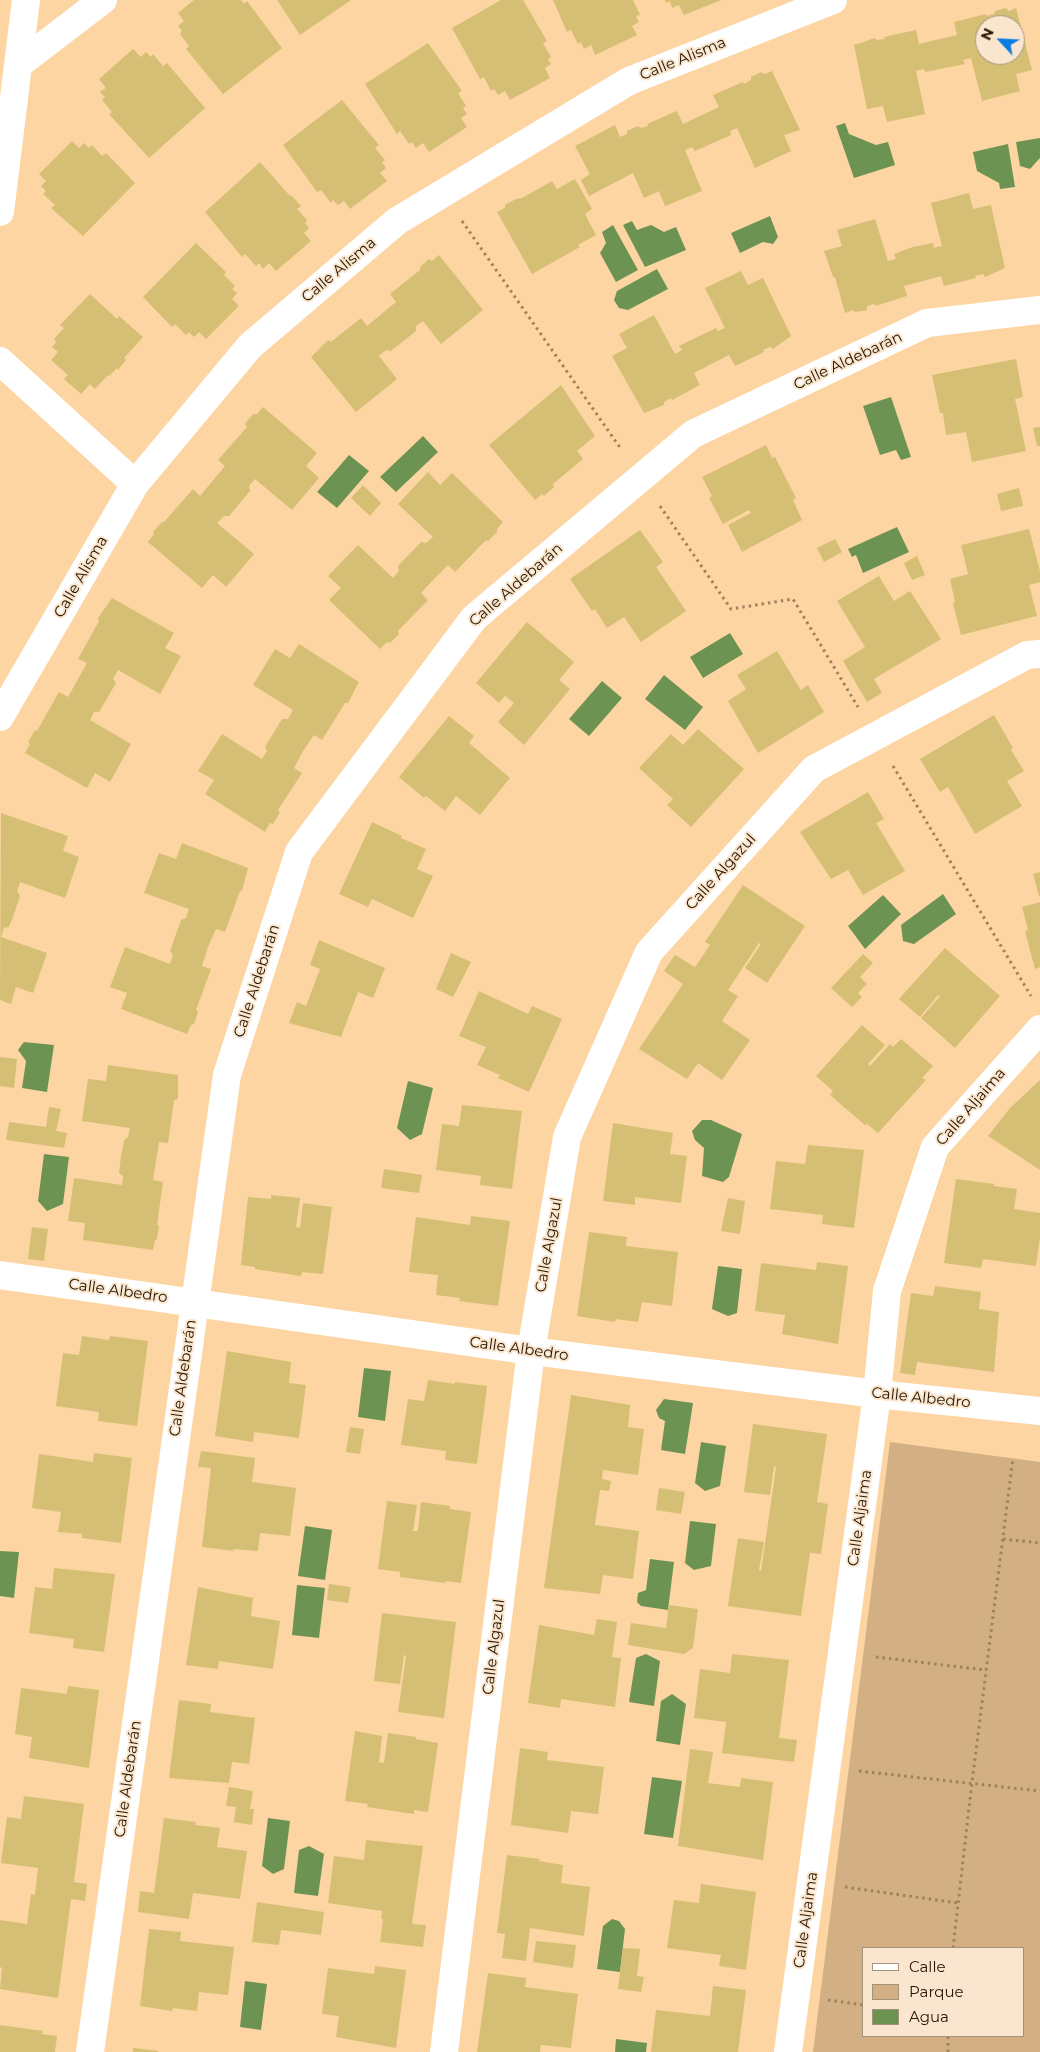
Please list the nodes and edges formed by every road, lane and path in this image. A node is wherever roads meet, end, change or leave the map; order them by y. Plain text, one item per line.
1 (26, 0) edge
2 (103, 0) edge
3 (833, 0) edge
4 (18, 65) junction
5 (443, 194) junction
6 (0, 212) edge
7 (1040, 310) edge
8 (0, 361) edge
9 (641, 478) junction
10 (135, 484) junction
11 (1040, 654) edge
12 (0, 717) edge
13 (876, 736) junction
14 (1038, 1016) edge
15 (0, 1274) edge
16 (194, 1301) junction
17 (531, 1351) junction
18 (877, 1394) junction
19 (1040, 1411) edge
20 (1013, 1458) dead end
21 (1003, 1539) junction
22 (1040, 1543) edge
23 (872, 1657) dead end
24 (986, 1670) junction
25 (858, 1771) dead end
26 (972, 1782) junction
27 (1040, 1791) edge
28 (844, 1887) dead end
29 (958, 1903) junction
30 (953, 1947) edge
31 (820, 1999) dead end
32 (862, 2005) edge
33 (948, 2037) edge
34 (90, 2052) edge
35 (444, 2052) edge
36 (788, 2052) edge
37 (948, 2052) edge

1 - 4 street
2 - 4 street
3 - 5 street, Calle Alisma
4 - 6 street
5 - 9 path
5 - 10 street, Calle Alisma
7 - 9 street, Calle Aldebarán
8 - 10 street
9 - 13 path
9 - 16 street, Calle Aldebarán
10 - 12 street, Calle Alisma
11 - 13 street, Calle Algazul
13 - 14 path
13 - 17 street, Calle Algazul
14 - 18 street, Calle Aljaima
15 - 16 street, Calle Albedro
16 - 17 street, Calle Albedro
16 - 34 street, Calle Aldebarán
17 - 18 street, Calle Albedro
17 - 35 street, Calle Algazul
18 - 19 street, Calle Albedro
18 - 36 street, Calle Aljaima
20 - 21 path
21 - 22 path
21 - 24 path
23 - 24 path
24 - 26 path
25 - 26 path
26 - 27 path
26 - 29 path
28 - 29 path
29 - 30 path
31 - 32 path
33 - 37 path

